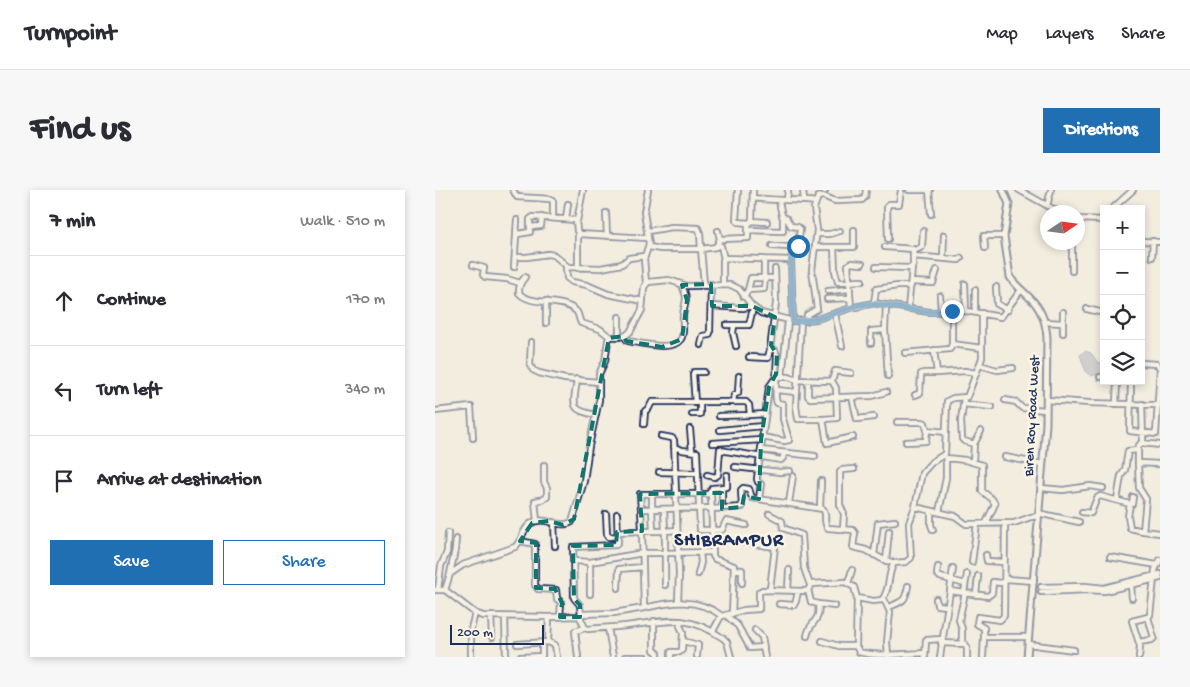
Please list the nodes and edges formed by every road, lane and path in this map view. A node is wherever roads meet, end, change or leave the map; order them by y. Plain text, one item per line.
1 (513, 190) edge
2 (583, 190) edge
3 (648, 190) edge
4 (739, 190) edge
5 (753, 190) edge
6 (788, 190) edge
7 (803, 190) edge
8 (866, 190) edge
9 (901, 190) edge
10 (909, 190) edge
11 (930, 190) edge
12 (1003, 190) edge
13 (1019, 190) edge
14 (1051, 190) edge
15 (1133, 190) edge
16 (824, 192) edge
17 (753, 198) junction
18 (787, 200) junction
19 (779, 201) junction
20 (804, 201) junction
21 (816, 202) junction
22 (568, 204) dead end
23 (1045, 205) edge
24 (1047, 205) edge
25 (1116, 205) edge
26 (606, 213) dead end
27 (931, 214) dead end
28 (542, 217) junction
29 (783, 217) junction
30 (553, 218) junction
31 (566, 219) junction
32 (1085, 219) edge
33 (1100, 219) edge
34 (517, 220) dead end
35 (577, 221) junction
36 (750, 222) junction
37 (767, 222) dead end
38 (531, 227) junction
39 (749, 230) junction
40 (853, 230) dead end
41 (648, 231) junction
42 (718, 231) dead end
43 (840, 231) dead end
44 (923, 231) dead end
45 (578, 233) junction
46 (517, 234) junction
47 (817, 234) junction
48 (943, 235) dead end
49 (607, 236) junction
50 (1005, 236) junction
51 (649, 238) junction
52 (888, 239) dead end
53 (720, 240) junction
54 (1145, 241) edge
55 (1153, 241) junction
56 (1160, 242) edge
57 (721, 246) dead end
58 (772, 246) dead end
59 (649, 247) junction
60 (815, 247) junction
61 (834, 247) junction
62 (701, 248) junction
63 (885, 248) dead end
64 (985, 248) dead end
65 (793, 250) junction
66 (1072, 250) edge
67 (913, 254) junction
68 (645, 256) junction
69 (515, 257) junction
70 (1151, 257) dead end
71 (943, 258) junction
72 (961, 258) dead end
73 (724, 259) junction
74 (764, 259) junction
75 (791, 260) junction
76 (862, 264) dead end
77 (473, 265) dead end
78 (566, 266) junction
79 (876, 267) dead end
80 (514, 268) dead end
81 (578, 268) junction
82 (912, 268) junction
83 (775, 269) dead end
84 (937, 270) dead end
85 (1072, 271) dead end
86 (525, 277) dead end
87 (764, 278) junction
88 (775, 278) junction
89 (862, 281) dead end
90 (849, 282) junction
91 (520, 283) junction
92 (645, 283) junction
93 (682, 284) junction
94 (704, 284) junction
95 (711, 284) junction
96 (723, 284) junction
97 (911, 284) junction
98 (965, 284) dead end
99 (996, 287) dead end
100 (850, 289) junction
101 (748, 290) junction
102 (975, 290) dead end
103 (1021, 290) junction
104 (828, 291) dead end
105 (940, 296) dead end
106 (744, 297) junction
107 (850, 298) junction
108 (827, 299) dead end
109 (546, 301) junction
110 (643, 301) junction
111 (874, 304) junction
112 (712, 306) junction
113 (886, 306) junction
114 (753, 307) junction
115 (851, 308) junction
116 (908, 309) junction
117 (1087, 309) dead end
118 (1008, 310) junction
119 (952, 311) junction
120 (966, 311) junction
121 (941, 312) junction
122 (975, 312) junction
123 (1063, 312) dead end
124 (1100, 312) edge
125 (982, 313) junction
126 (835, 314) junction
127 (775, 317) junction
128 (619, 318) dead end
129 (791, 321) junction
130 (804, 321) junction
131 (546, 322) dead end
132 (1045, 322) junction
133 (726, 324) dead end
134 (1063, 324) junction
135 (735, 325) junction
136 (1070, 326) dead end
137 (885, 330) junction
138 (1063, 332) dead end
139 (621, 336) junction
140 (610, 338) junction
141 (531, 342) dead end
142 (871, 344) dead end
143 (952, 344) junction
144 (701, 345) dead end
145 (736, 346) dead end
146 (842, 346) dead end
147 (982, 348) junction
148 (770, 349) junction
149 (934, 350) junction
150 (905, 353) dead end
151 (749, 356) dead end
152 (1145, 363) edge
153 (980, 365) junction
154 (1013, 368) dead end
155 (704, 372) dead end
156 (851, 373) dead end
157 (937, 373) junction
158 (976, 373) junction
159 (739, 376) dead end
160 (888, 376) dead end
161 (776, 377) junction
162 (782, 377) junction
163 (577, 379) junction
164 (797, 380) junction
165 (808, 381) junction
166 (832, 381) junction
167 (599, 382) junction
168 (1117, 385) edge
169 (1131, 385) edge
170 (777, 390) junction
171 (796, 392) junction
172 (886, 392) dead end
173 (915, 396) dead end
174 (836, 397) junction
175 (852, 397) junction
176 (964, 398) junction
177 (1005, 400) dead end
178 (1047, 400) junction
179 (733, 402) junction
180 (698, 403) junction
181 (963, 404) junction
182 (1116, 404) junction
183 (1129, 404) junction
184 (1142, 404) junction
185 (1159, 405) edge
186 (991, 407) dead end
187 (1046, 410) junction
188 (435, 411) edge
189 (692, 414) dead end
190 (750, 414) junction
191 (765, 414) junction
192 (596, 415) junction
193 (719, 416) dead end
194 (874, 417) dead end
195 (823, 419) junction
196 (897, 422) dead end
197 (644, 424) dead end
198 (763, 426) junction
199 (690, 429) dead end
200 (720, 430) dead end
201 (927, 430) junction
202 (981, 431) dead end
203 (946, 432) junction
204 (1143, 433) junction
205 (661, 436) dead end
206 (853, 437) dead end
207 (473, 438) dead end
208 (762, 439) junction
209 (777, 440) junction
210 (720, 442) junction
211 (906, 442) dead end
212 (712, 443) dead end
213 (1142, 443) junction
214 (974, 444) junction
215 (1160, 445) edge
216 (674, 447) junction
217 (720, 450) junction
218 (761, 450) junction
219 (1138, 450) junction
220 (692, 451) junction
221 (781, 452) junction
222 (815, 456) dead end
223 (945, 456) junction
224 (1005, 457) dead end
225 (760, 458) junction
226 (973, 462) junction
227 (1042, 464) junction
228 (1138, 464) junction
229 (1160, 464) edge
230 (544, 465) dead end
231 (735, 467) dead end
232 (854, 469) dead end
233 (758, 470) junction
234 (659, 472) dead end
235 (674, 472) junction
236 (698, 473) junction
237 (707, 475) dead end
238 (727, 475) dead end
239 (821, 481) dead end
240 (722, 487) junction
241 (1041, 488) junction
242 (1103, 488) dead end
243 (652, 494) junction
244 (675, 494) junction
245 (699, 494) junction
246 (709, 494) junction
247 (1133, 497) dead end
248 (759, 499) junction
249 (1117, 500) junction
250 (789, 503) junction
251 (1130, 504) junction
252 (915, 507) junction
253 (820, 508) junction
254 (641, 509) junction
255 (652, 509) junction
256 (664, 509) junction
257 (676, 509) junction
258 (700, 509) junction
259 (712, 509) junction
260 (723, 509) junction
261 (931, 511) junction
262 (939, 512) junction
263 (1082, 512) dead end
264 (606, 514) dead end
265 (617, 514) dead end
266 (769, 514) dead end
267 (1038, 514) junction
268 (537, 521) junction
269 (895, 521) dead end
270 (554, 522) junction
271 (1079, 522) dead end
272 (987, 523) junction
273 (1005, 523) junction
274 (977, 524) junction
275 (746, 525) dead end
276 (677, 530) junction
277 (843, 530) junction
278 (933, 530) dead end
279 (642, 531) junction
280 (653, 531) junction
281 (665, 531) junction
282 (712, 531) junction
283 (1143, 531) junction
284 (889, 532) dead end
285 (448, 533) dead end
286 (1160, 533) edge
287 (618, 534) junction
288 (455, 539) dead end
289 (520, 541) junction
290 (734, 541) dead end
291 (555, 546) dead end
292 (677, 552) junction
293 (713, 552) junction
294 (643, 553) junction
295 (665, 553) junction
296 (701, 553) junction
297 (874, 554) junction
298 (986, 555) dead end
299 (1110, 557) dead end
300 (1160, 560) edge
301 (574, 561) junction
302 (886, 561) junction
303 (590, 562) junction
304 (972, 562) dead end
305 (1004, 562) junction
306 (894, 563) junction
307 (1157, 565) junction
308 (643, 567) junction
309 (937, 567) dead end
310 (953, 568) dead end
311 (734, 569) junction
312 (789, 570) dead end
313 (852, 570) dead end
314 (450, 574) junction
315 (697, 574) dead end
316 (967, 574) dead end
317 (978, 576) dead end
318 (1157, 576) edge
319 (1004, 580) junction
320 (952, 581) junction
321 (1034, 581) junction
322 (741, 582) dead end
323 (848, 583) junction
324 (965, 584) junction
325 (665, 585) dead end
326 (1131, 585) junction
327 (908, 586) dead end
328 (618, 588) dead end
329 (809, 588) junction
330 (770, 589) junction
331 (437, 590) edge
332 (445, 590) junction
333 (788, 590) junction
334 (1038, 590) junction
335 (798, 591) junction
336 (950, 591) junction
337 (964, 593) junction
338 (590, 594) dead end
339 (976, 594) junction
340 (857, 598) junction
341 (1132, 598) dead end
342 (884, 599) junction
343 (936, 599) dead end
344 (678, 602) junction
345 (779, 604) dead end
346 (817, 604) junction
347 (835, 606) dead end
348 (947, 606) junction
349 (889, 607) junction
350 (644, 608) junction
351 (475, 613) junction
352 (732, 614) junction
353 (581, 615) junction
354 (724, 615) junction
355 (491, 616) junction
356 (505, 617) junction
357 (560, 617) junction
358 (1148, 617) junction
359 (549, 618) junction
360 (654, 621) junction
361 (681, 621) junction
362 (585, 628) junction
363 (608, 628) junction
364 (755, 630) dead end
365 (713, 631) junction
366 (807, 636) dead end
367 (985, 636) junction
368 (492, 637) dead end
369 (1029, 637) junction
370 (683, 641) junction
371 (822, 641) dead end
372 (941, 641) junction
373 (548, 642) junction
374 (1139, 642) junction
375 (542, 643) junction
376 (517, 644) dead end
377 (962, 644) junction
378 (1028, 644) junction
379 (856, 646) junction
380 (764, 648) junction
381 (1074, 650) dead end
382 (925, 655) edge
383 (697, 656) edge
384 (888, 656) edge
385 (471, 657) edge
386 (506, 657) edge
387 (520, 657) edge
388 (557, 657) edge
389 (578, 657) edge
390 (613, 657) edge
391 (625, 657) edge
392 (645, 657) edge
393 (658, 657) edge
394 (671, 657) edge
395 (731, 657) edge
396 (765, 657) edge
397 (940, 657) edge
398 (967, 657) edge
399 (983, 657) edge
400 (1027, 657) edge
401 (1139, 657) edge

1 - 30 street
2 - 35 street
3 - 41 street
4 - 36 street
5 - 17 street
6 - 18 street
7 - 20 street
8 - 16 street
9 - 52 street
10 - 11 street
11 - 27 street
12 - 50 main road, Biren Roy Road West
13 - 23 street
14 - 24 street
15 - 25 street
16 - 21 street
17 - 19 street
17 - 36 street
18 - 19 street
18 - 20 street
19 - 29 street
20 - 21 street
21 - 47 street
22 - 31 street
26 - 49 street
28 - 30 street
28 - 38 street
28 - 38 street
29 - 39 street
29 - 65 street
30 - 31 street
31 - 35 street
32 - 33 street
34 - 46 street
35 - 45 street
36 - 37 street
36 - 39 street
38 - 46 street
39 - 53 street
40 - 61 street
41 - 51 street
41 - 62 street
42 - 53 street
43 - 47 street
44 - 67 street
45 - 49 street
45 - 81 street
46 - 69 street
47 - 60 street
48 - 71 street
49 - 51 street
50 - 64 street
50 - 103 main road, Biren Roy Road West
51 - 59 street
53 - 62 street
54 - 55 street
55 - 56 street
55 - 70 street
57 - 73 street
58 - 65 street
59 - 62 street
59 - 68 street
60 - 61 street
60 - 130 street
61 - 90 street
62 - 94 street
63 - 67 street
65 - 75 street
66 - 85 street
67 - 71 street
67 - 82 street
68 - 81 street
68 - 92 street
69 - 78 street
69 - 80 street
71 - 72 street
73 - 74 street
73 - 96 street
74 - 75 street
74 - 87 street
75 - 129 street
76 - 90 street
77 - 91 street
78 - 81 street
78 - 110 street
79 - 82 street
82 - 97 street
83 - 88 street
84 - 97 street
86 - 91 street
87 - 88 street
87 - 101 street
87 - 101 street
88 - 127 street
89 - 90 street
90 - 100 street
91 - 109 street
92 - 93 street
92 - 110 street
93 - 94 street
93 - 139 street
94 - 95 street
95 - 96 street
95 - 112 street
96 - 106 street
97 - 111 street
97 - 116 street
98 - 120 street
99 - 118 street
100 - 104 street
100 - 107 street
101 - 106 street
102 - 122 street
103 - 118 street
103 - 132 main road, Biren Roy Road West
105 - 121 street
106 - 114 street
107 - 108 street
107 - 115 street
109 - 131 street
109 - 140 street
110 - 139 street
111 - 113 street
111 - 115 street
112 - 114 street
112 - 144 street
113 - 116 street
113 - 137 street
114 - 127 street
114 - 135 street
115 - 126 street
116 - 121 street
117 - 124 street
118 - 125 street
119 - 120 street
119 - 121 street
119 - 143 street
120 - 122 street
122 - 125 street
123 - 134 street
125 - 147 street
126 - 130 street
126 - 146 street
127 - 129 street
127 - 148 street
128 - 139 street
129 - 130 street
129 - 162 street
130 - 164 street
132 - 134 street
132 - 178 main road, Biren Roy Road West
133 - 135 street
134 - 136 street
134 - 138 street
135 - 145 street
137 - 142 street
137 - 160 street
139 - 140 street
140 - 167 street
141 - 163 street
143 - 147 street
143 - 149 street
147 - 153 street
148 - 151 street
148 - 161 street
149 - 150 street
149 - 157 street
152 - 185 street
153 - 154 street
153 - 158 street
155 - 180 street
156 - 166 street
157 - 158 street
157 - 173 street
158 - 176 street
159 - 179 street
161 - 162 street
161 - 170 street
161 - 191 street
162 - 164 street
163 - 167 street
163 - 192 street
164 - 165 street
164 - 171 street
165 - 166 street
165 - 174 street
166 - 174 street
167 - 192 street
168 - 182 street
169 - 183 street
170 - 171 street
170 - 209 street
171 - 195 street
172 - 175 street
174 - 175 street
174 - 195 street
175 - 194 street
176 - 181 street
176 - 203 street
177 - 187 street
178 - 182 street
178 - 187 main road, Biren Roy Road West
179 - 180 street
179 - 190 street
180 - 189 street
180 - 197 street
181 - 186 street
181 - 214 street
182 - 183 street
183 - 184 street
183 - 204 street
184 - 185 street
184 - 204 street
185 - 204 street
187 - 227 main road, Biren Roy Road West
188 - 207 street
190 - 191 street
190 - 193 street
191 - 198 street
192 - 270 street
195 - 206 street
196 - 201 street
198 - 200 street
198 - 208 street
199 - 220 street
201 - 203 street
201 - 211 street
202 - 214 street
203 - 223 street
204 - 213 street
205 - 216 street
208 - 209 street
208 - 210 street
208 - 218 street
209 - 221 street
210 - 212 street
210 - 217 street
213 - 215 street
213 - 219 street
214 - 226 street
216 - 220 street
216 - 235 street
217 - 225 street
217 - 237 street
218 - 221 street
218 - 225 street
219 - 228 street
219 - 249 street
220 - 236 street
221 - 222 street
221 - 225 street
223 - 226 street
223 - 252 street
223 - 262 street
224 - 227 street
225 - 233 street
226 - 272 street
227 - 241 main road, Biren Roy Road West
228 - 229 street
228 - 283 street
230 - 268 street
231 - 233 street
232 - 277 street
233 - 248 street
233 - 250 street
234 - 235 street
235 - 236 street
235 - 244 street
236 - 245 street
238 - 240 street
239 - 253 street
240 - 246 street
240 - 260 street
241 - 242 street
241 - 267 main road, Biren Roy Road West
243 - 244 street
243 - 254 street
243 - 255 street
244 - 245 street
244 - 257 street
245 - 246 street
245 - 258 street
246 - 259 street
247 - 251 street
248 - 250 street
248 - 260 street
249 - 251 street
249 - 263 street
250 - 253 street
251 - 283 street
252 - 261 street
252 - 306 street
253 - 277 street
254 - 255 street
254 - 279 street
255 - 256 street
255 - 280 street
256 - 257 street
256 - 281 street
257 - 258 street
257 - 276 street
258 - 259 street
258 - 282 street
259 - 260 street
259 - 282 street
261 - 262 street
261 - 278 street
262 - 274 street
264 - 287 street
265 - 287 street
266 - 329 street
267 - 271 street
267 - 273 street
267 - 321 main road, Biren Roy Road West
268 - 270 street
268 - 289 street
269 - 297 street
270 - 291 street
272 - 273 street
272 - 274 street
273 - 305 street
274 - 304 street
275 - 282 street
276 - 281 street
276 - 292 street
277 - 297 street
279 - 280 street
279 - 287 street
279 - 294 street
280 - 281 street
281 - 295 street
282 - 293 street
283 - 286 street
284 - 302 street
285 - 331 street
287 - 301 street
288 - 314 street
289 - 314 street
289 - 357 street
290 - 330 street
292 - 295 street
292 - 296 street
292 - 344 street
293 - 296 street
293 - 311 street
294 - 295 street
294 - 303 street
294 - 308 street
295 - 325 street
296 - 315 street
297 - 302 street
298 - 305 street
299 - 307 street
300 - 307 street
301 - 303 street
301 - 353 street
302 - 306 street
303 - 338 street
305 - 319 street
306 - 342 street
307 - 318 street
308 - 328 street
308 - 350 street
309 - 320 street
310 - 320 street
311 - 322 street
311 - 352 street
312 - 333 street
313 - 323 street
314 - 332 street
316 - 324 street
317 - 339 street
318 - 326 street
318 - 334 street
318 - 358 street
319 - 321 street
319 - 339 street
319 - 367 street
320 - 324 street
320 - 336 street
321 - 334 main road, Biren Roy Road West
323 - 329 street
323 - 340 street
324 - 337 street
326 - 334 street
326 - 341 street
327 - 349 street
329 - 335 street
329 - 346 street
330 - 333 street
330 - 352 street
331 - 332 street
332 - 351 street
333 - 335 street
334 - 369 main road, Biren Roy Road West
335 - 345 street
336 - 337 street
336 - 348 street
337 - 339 street
337 - 377 street
340 - 342 street
340 - 379 street
342 - 349 street
343 - 348 street
344 - 350 street
344 - 354 street
346 - 347 street
346 - 366 street
348 - 372 street
349 - 384 street
350 - 353 street
351 - 355 street
351 - 385 street
352 - 354 street
353 - 357 street
353 - 362 street
354 - 365 street
354 - 380 street
355 - 356 street
355 - 368 street
356 - 359 street
356 - 386 street
357 - 359 street
358 - 374 street
358 - 374 street
359 - 373 street
360 - 361 street
360 - 363 street
360 - 393 street
361 - 365 street
361 - 370 street
362 - 363 street
362 - 389 street
363 - 390 street
364 - 380 street
365 - 395 street
367 - 369 street
367 - 399 street
369 - 378 main road, Biren Roy Road West
370 - 383 street
370 - 394 street
371 - 379 street
372 - 377 street
372 - 382 street
372 - 397 street
373 - 375 street
373 - 388 street
374 - 401 street
375 - 376 street
375 - 387 street
377 - 398 street
378 - 381 street
378 - 400 main road, Biren Roy Road West
379 - 384 street
380 - 396 street
382 - 384 street
391 - 392 street

